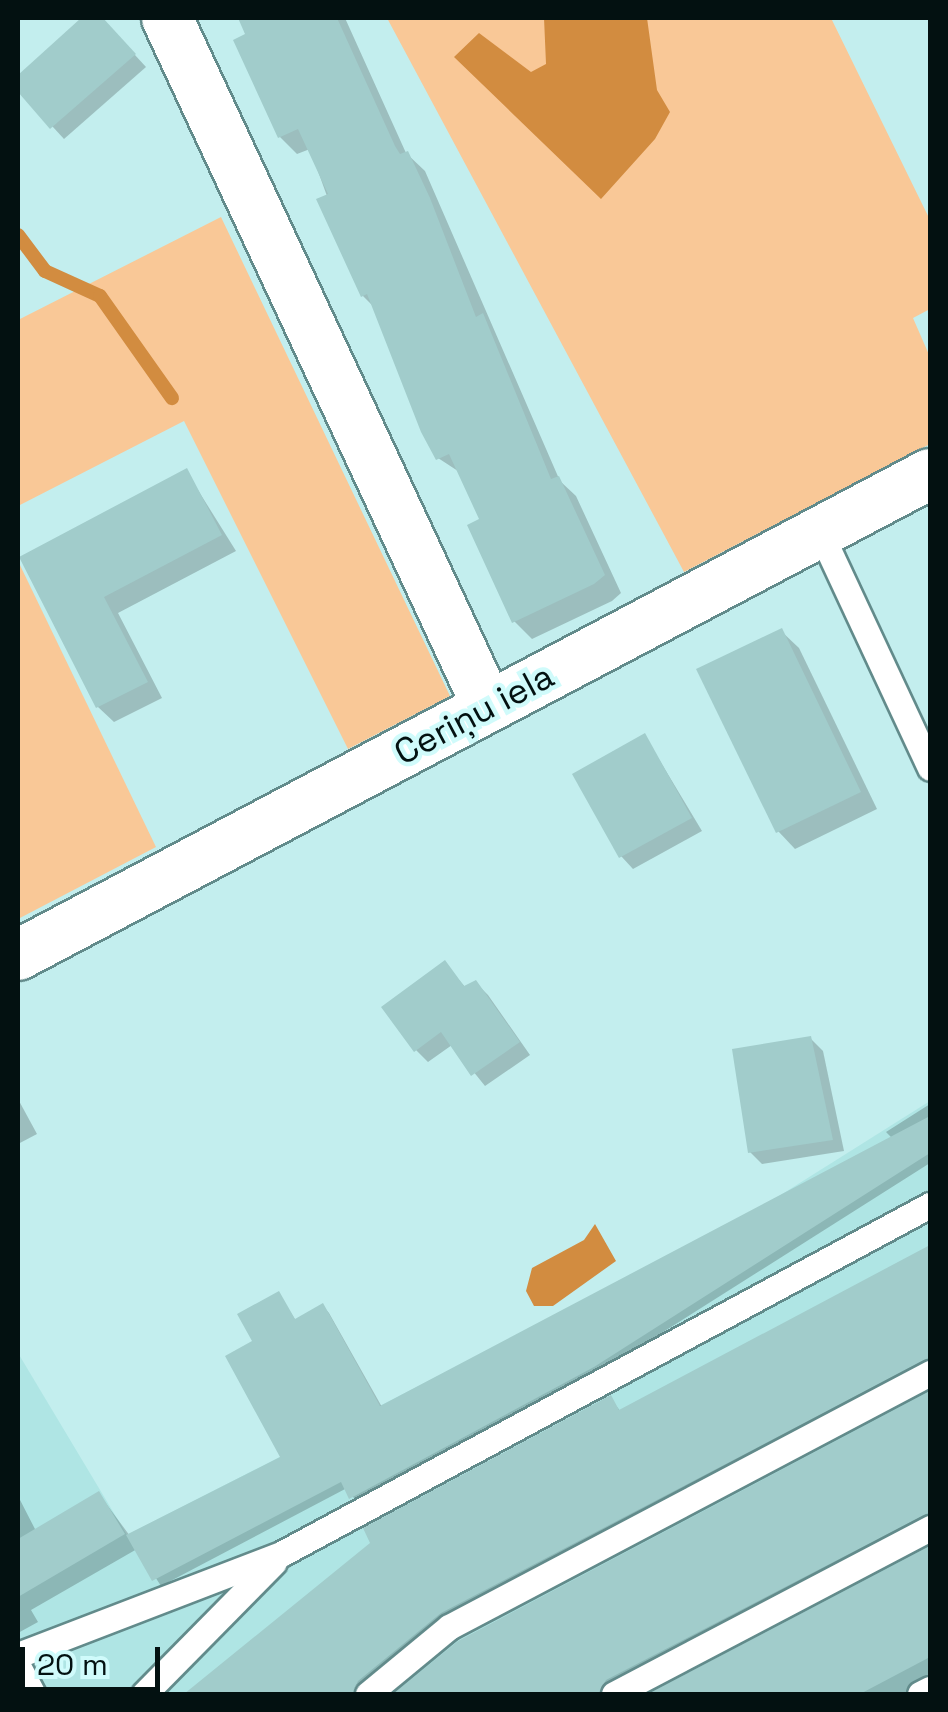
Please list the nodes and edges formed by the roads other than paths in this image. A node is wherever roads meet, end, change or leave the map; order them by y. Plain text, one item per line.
1 (167, 18) edge
2 (930, 474) edge
3 (820, 534) junction
4 (488, 707) junction
5 (930, 768) edge
6 (18, 955) edge
7 (930, 1204) edge
8 (930, 1373) edge
9 (930, 1528) edge
10 (281, 1554) junction
11 (18, 1655) edge
12 (18, 1666) edge
13 (930, 1689) edge
14 (34, 1694) edge
15 (144, 1694) edge
16 (368, 1694) edge
17 (614, 1694) edge
18 (920, 1694) edge

1 - 4 street
2 - 3 street, Ceriņu iela
3 - 4 street, Ceriņu iela
3 - 5 lane
4 - 6 street, Ceriņu iela
7 - 10 lane
8 - 16 lane
9 - 17 lane
10 - 11 lane
10 - 15 lane
12 - 14 lane
13 - 18 lane

